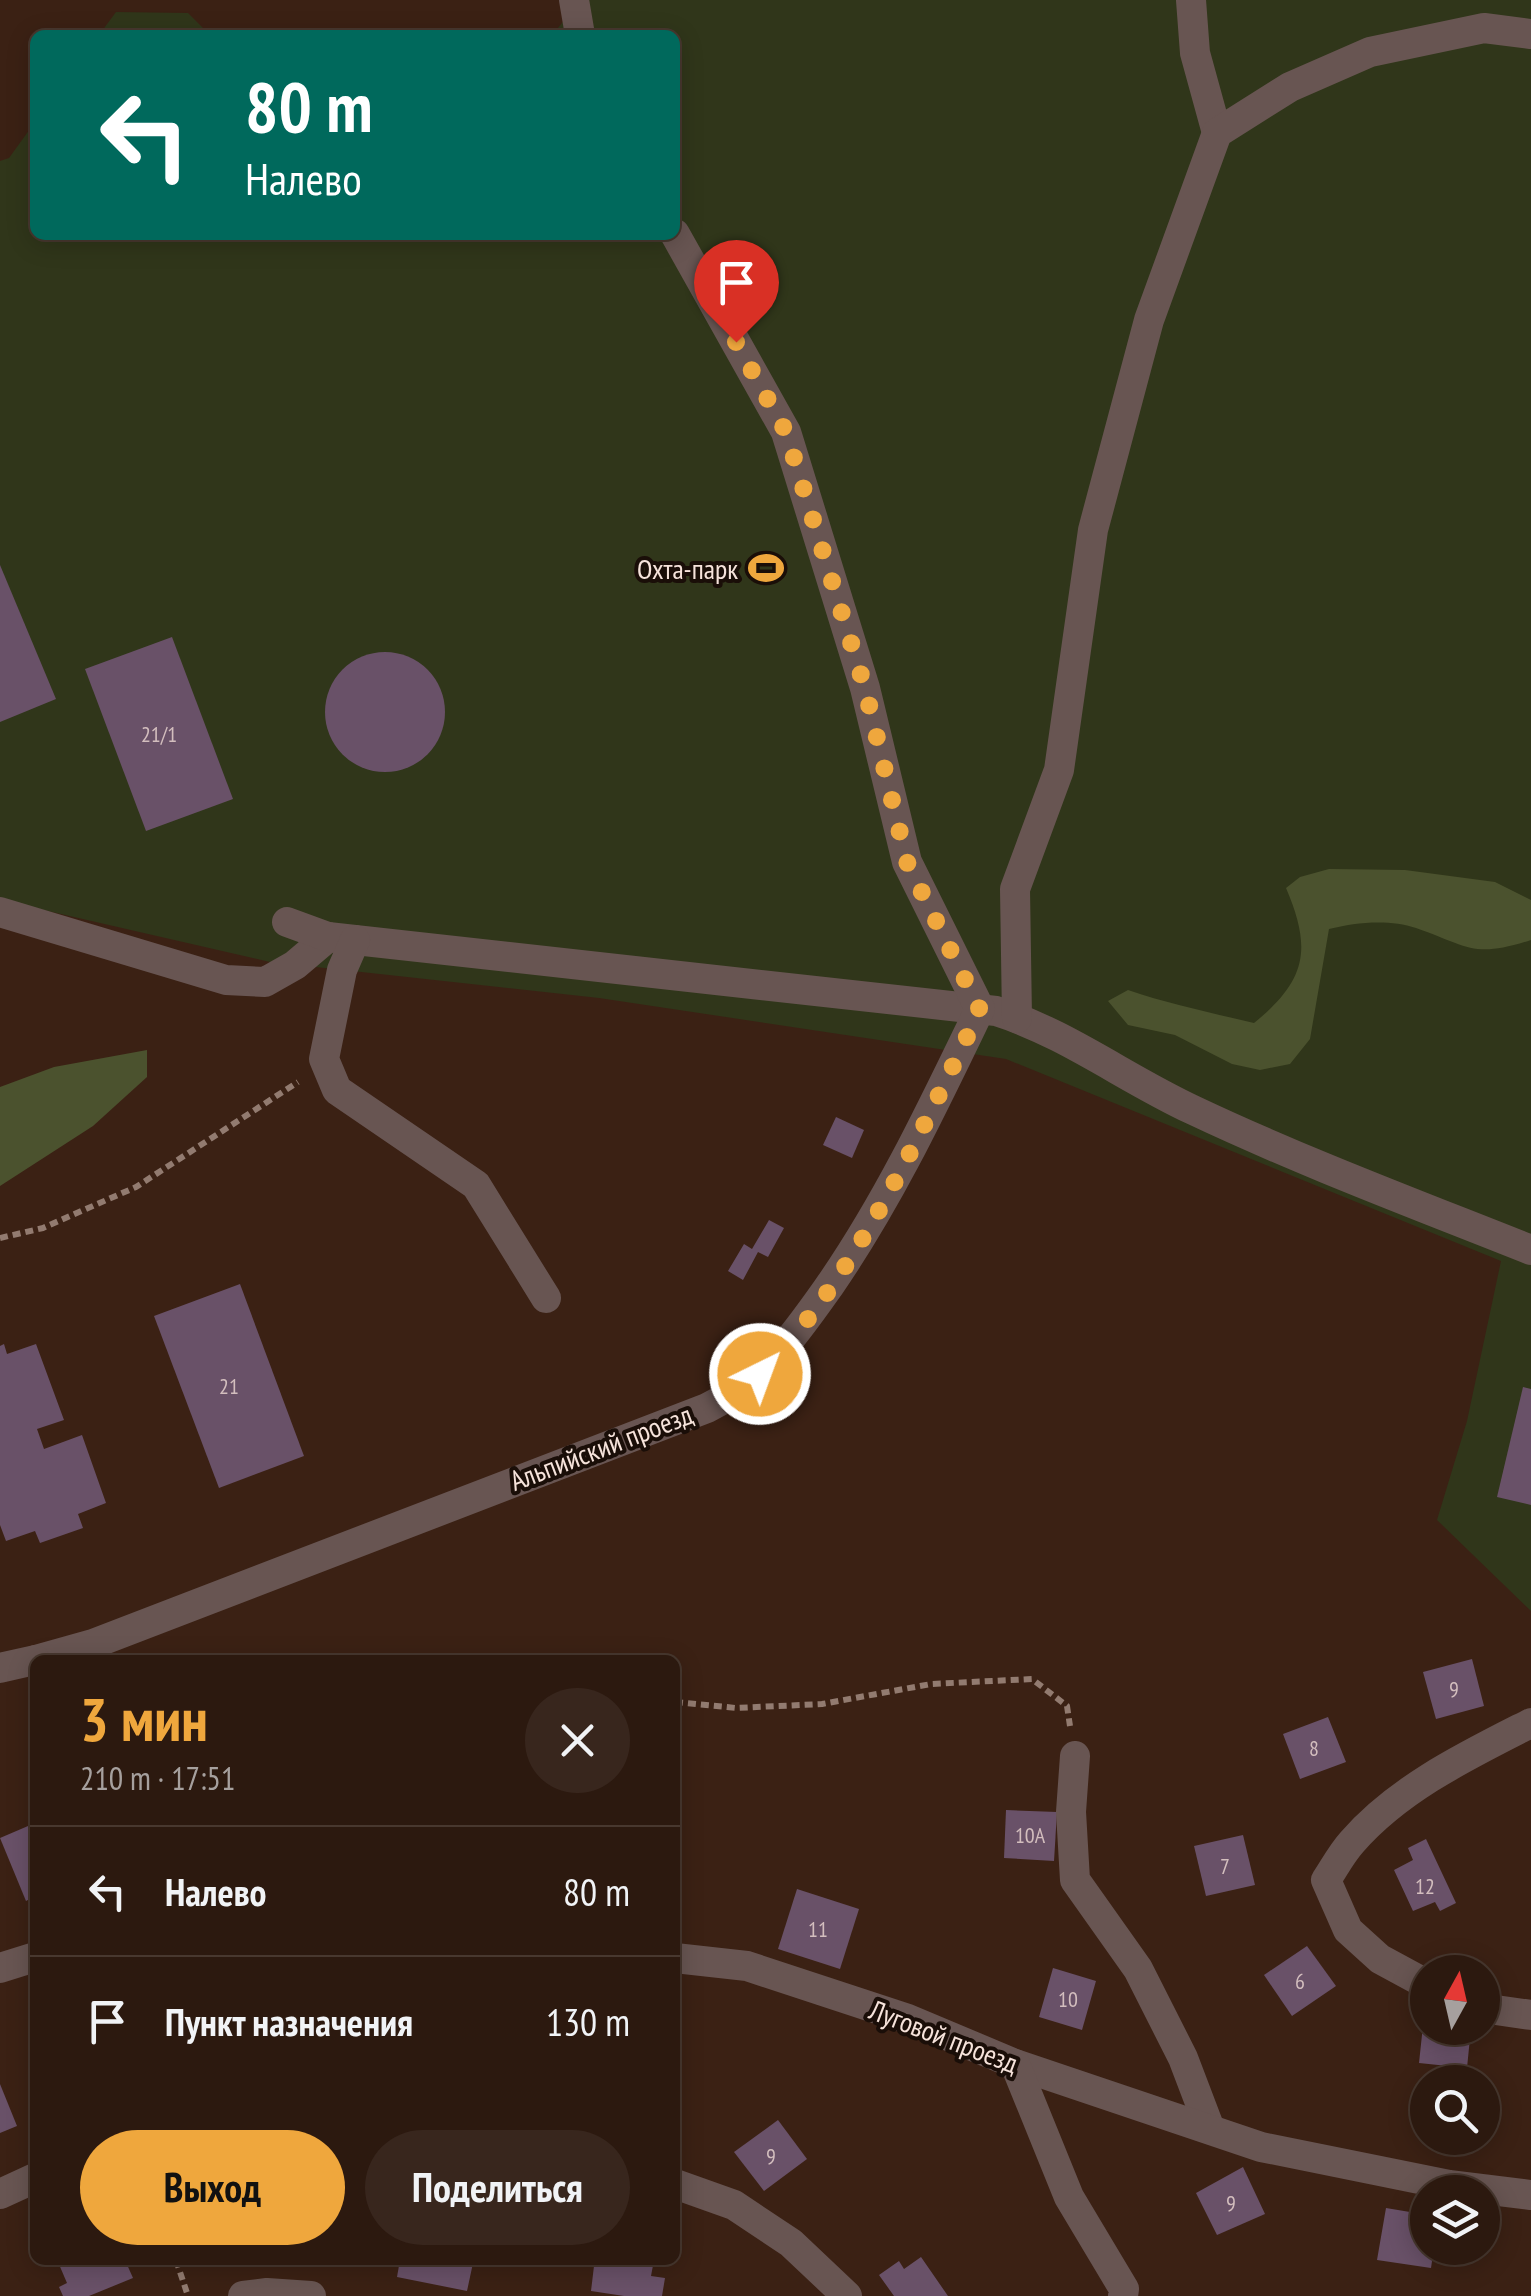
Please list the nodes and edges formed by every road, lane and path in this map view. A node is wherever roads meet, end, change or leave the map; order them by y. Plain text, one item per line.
1 (574, 0) edge
2 (1191, 0) edge
3 (579, 30) edge
4 (1531, 34) edge
5 (1217, 134) junction
6 (678, 240) edge
7 (0, 912) edge
8 (287, 922) dead end
9 (341, 939) junction
10 (980, 1010) junction
11 (1017, 1018) junction
12 (324, 1059) junction
13 (0, 1238) edge
14 (1531, 1250) edge
15 (546, 1298) dead end
16 (54, 1655) edge
17 (30, 1661) edge
18 (0, 1668) edge
19 (680, 1702) edge
20 (1531, 1723) edge
21 (1074, 1756) joint
22 (30, 1959) edge
23 (680, 1959) edge
24 (0, 1968) edge
25 (1410, 1975) edge
26 (1500, 2011) edge
27 (1531, 2015) edge
28 (1015, 2064) junction
29 (1210, 2129) junction
30 (30, 2180) edge
31 (680, 2186) edge
32 (0, 2194) edge
33 (1531, 2195) edge
34 (178, 2265) edge
35 (188, 2296) edge
36 (242, 2296) edge
37 (311, 2296) edge
38 (848, 2296) edge
39 (1123, 2296) edge

1 - 3 street
2 - 5 street
4 - 5 street
5 - 11 street
6 - 10 street
7 - 9 street
8 - 9 street
9 - 10 street
9 - 12 street
10 - 11 street
10 - 16 street, Альпийский проезд
11 - 14 street
12 - 13 path
12 - 15 street
17 - 18 street, Альпийский проезд
19 - 21 path
20 - 25 street
21 - 29 street
22 - 24 street
23 - 28 street, Луговой проезд
26 - 27 street
28 - 29 street, Луговой проезд
28 - 39 street
29 - 33 street, Луговой проезд
30 - 32 street
31 - 38 street
34 - 35 path
36 - 37 street

